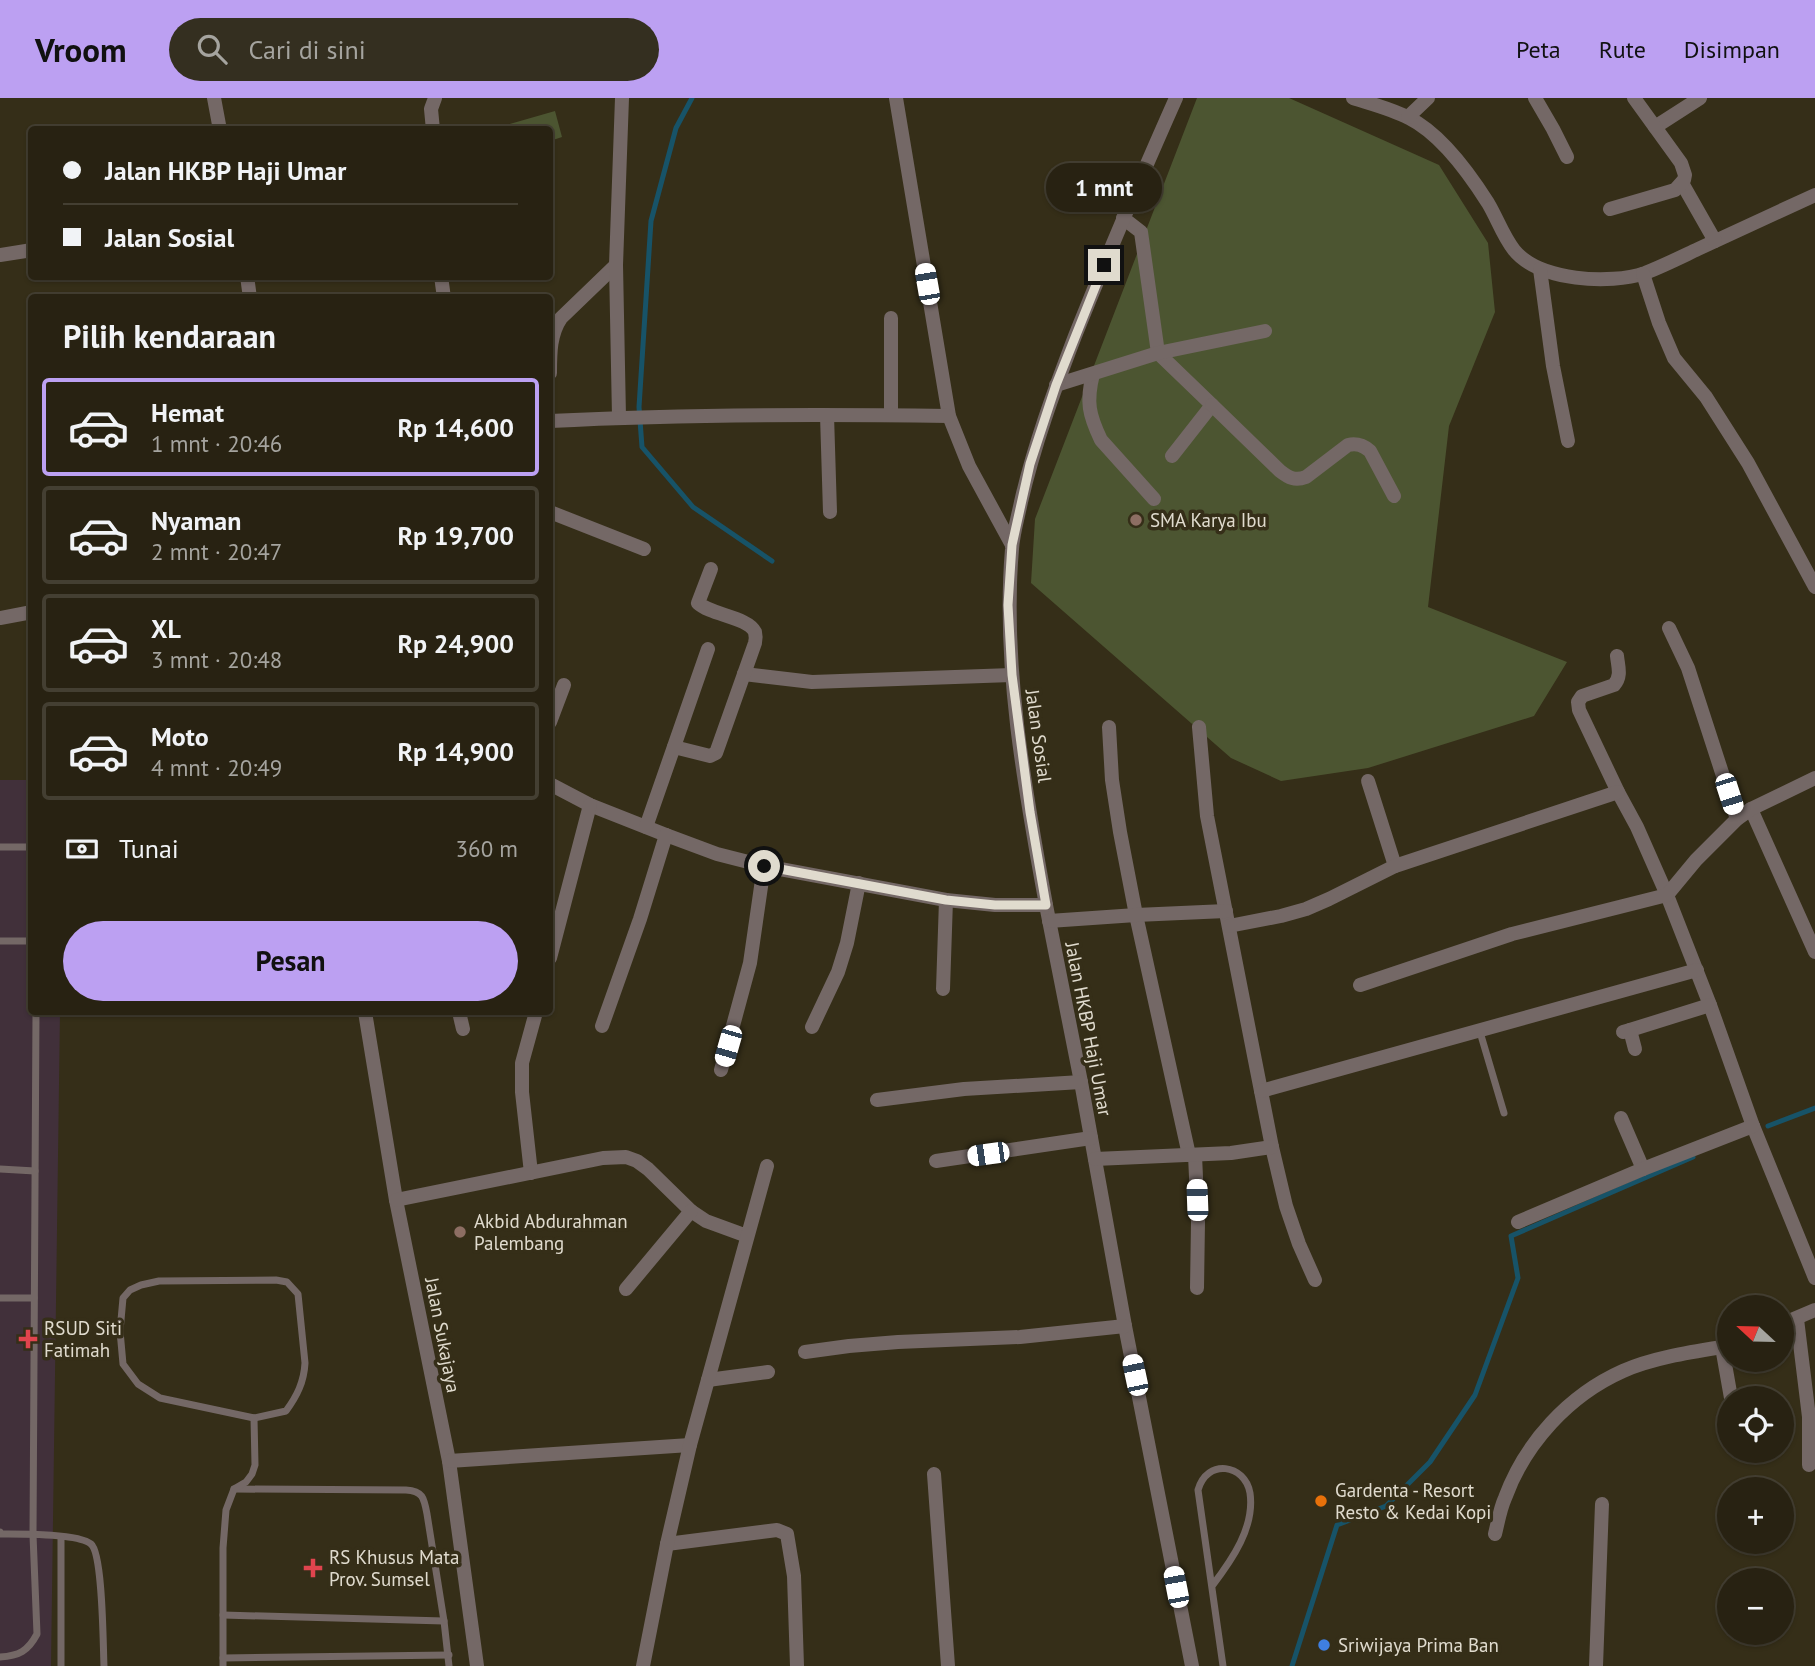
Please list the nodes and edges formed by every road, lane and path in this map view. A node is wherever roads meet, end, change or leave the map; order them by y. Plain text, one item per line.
1 (214, 98) edge
2 (435, 98) edge
3 (622, 98) edge
4 (896, 98) edge
5 (1176, 98) edge
6 (1353, 98) edge
7 (1428, 98) edge
8 (1535, 98) edge
9 (1634, 98) edge
10 (1700, 98) edge
11 (1408, 117) junction
12 (219, 126) edge
13 (433, 126) edge
14 (1655, 127) junction
15 (1567, 157) dead end
16 (1682, 184) junction
17 (1815, 195) edge
18 (1609, 209) dead end
19 (1123, 218) junction
20 (1715, 241) junction
21 (28, 251) edge
22 (0, 255) edge
23 (616, 265) junction
24 (1540, 269) junction
25 (1643, 274) junction
26 (891, 318) dead end
27 (1265, 331) dead end
28 (553, 333) edge
29 (1158, 352) junction
30 (1093, 374) junction
31 (1056, 385) junction
32 (1212, 405) junction
33 (827, 415) junction
34 (891, 415) junction
35 (949, 416) junction
36 (619, 417) junction
37 (553, 421) edge
38 (1568, 441) dead end
39 (1172, 456) dead end
40 (1394, 496) dead end
41 (1154, 499) dead end
42 (830, 512) dead end
43 (553, 513) edge
44 (1012, 545) junction
45 (644, 549) dead end
46 (711, 569) dead end
47 (1814, 583) edge
48 (28, 613) edge
49 (0, 618) edge
50 (1670, 628) dead end
51 (708, 649) dead end
52 (1617, 656) dead end
53 (744, 674) junction
54 (1012, 675) junction
55 (564, 685) dead end
56 (553, 714) edge
57 (1109, 727) dead end
58 (1199, 727) dead end
59 (674, 747) junction
60 (1815, 778) edge
61 (1368, 781) dead end
62 (553, 786) edge
63 (1618, 792) junction
64 (590, 805) junction
65 (1751, 809) junction
66 (1737, 819) junction
67 (646, 827) junction
68 (666, 835) junction
69 (0, 847) edge
70 (28, 848) edge
71 (764, 866) junction
72 (1395, 866) junction
73 (859, 883) junction
74 (1667, 895) junction
75 (946, 900) junction
76 (1046, 905) junction
77 (1136, 915) junction
78 (1227, 918) junction
79 (1049, 921) junction
80 (0, 941) edge
81 (28, 941) edge
82 (553, 947) edge
83 (1815, 952) edge
84 (1697, 970) junction
85 (1360, 985) dead end
86 (943, 989) dead end
87 (1710, 1005) junction
88 (36, 1015) edge
89 (366, 1015) edge
90 (460, 1015) edge
91 (535, 1015) edge
92 (602, 1026) dead end
93 (813, 1027) dead end
94 (463, 1030) dead end
95 (1480, 1032) junction
96 (1635, 1049) dead end
97 (721, 1070) dead end
98 (1081, 1082) junction
99 (1261, 1091) junction
100 (877, 1100) dead end
101 (1504, 1113) dead end
102 (1621, 1118) dead end
103 (1753, 1126) junction
104 (1091, 1138) junction
105 (1272, 1147) junction
106 (1192, 1155) junction
107 (1095, 1159) junction
108 (936, 1161) dead end
109 (767, 1166) dead end
110 (0, 1169) edge
111 (1643, 1170) junction
112 (35, 1171) junction
113 (531, 1173) junction
114 (397, 1200) junction
115 (691, 1211) junction
116 (1518, 1222) dead end
117 (747, 1236) junction
118 (1815, 1278) edge
119 (1315, 1280) dead end
120 (1197, 1288) dead end
121 (626, 1289) dead end
122 (0, 1298) edge
123 (34, 1298) junction
124 (1815, 1310) edge
125 (1797, 1319) junction
126 (1794, 1320) edge
127 (1125, 1326) junction
128 (1717, 1348) edge
129 (805, 1352) dead end
130 (768, 1372) dead end
131 (708, 1380) junction
132 (254, 1418) junction
133 (690, 1445) junction
134 (449, 1461) junction
135 (1809, 1465) dead end
136 (934, 1474) dead end
137 (234, 1489) junction
138 (1602, 1504) dead end
139 (0, 1532) edge
140 (1495, 1534) dead end
141 (33, 1535) junction
142 (61, 1537) junction
143 (667, 1544) junction
144 (1212, 1586) junction
145 (223, 1615) junction
146 (444, 1621) junction
147 (449, 1654) junction
148 (0, 1657) edge
149 (223, 1662) edge
150 (61, 1666) edge
151 (104, 1666) edge
152 (449, 1666) edge
153 (477, 1666) edge
154 (643, 1666) edge
155 (797, 1666) edge
156 (948, 1666) edge
157 (1192, 1666) edge
158 (1223, 1666) edge
159 (1596, 1666) edge

1 - 12 street
2 - 13 street
3 - 23 street
4 - 35 street
5 - 19 street, Jalan Sosial
6 - 11 street
7 - 11 street
8 - 15 street
9 - 14 street
10 - 14 street
11 - 24 street
14 - 16 street
16 - 18 street
16 - 20 street
17 - 20 street
19 - 29 street
19 - 31 street, Jalan Sosial
20 - 25 street
21 - 22 street
23 - 28 street
23 - 36 street
24 - 25 street
24 - 38 street
25 - 47 street
26 - 34 street
27 - 29 street
29 - 30 street
29 - 32 street
30 - 31 street
30 - 41 street
31 - 44 street, Jalan Sosial
32 - 39 street
32 - 40 street
33 - 34 street
33 - 36 street
33 - 42 street
34 - 35 street
35 - 44 street
36 - 37 street
43 - 45 street
44 - 54 street, Jalan Sosial
46 - 53 street
48 - 49 street
50 - 66 street
51 - 59 street
52 - 63 street
53 - 54 street
53 - 59 street
54 - 76 street, Jalan Sosial
55 - 56 street
57 - 77 street
58 - 78 street
59 - 67 street
60 - 65 street
61 - 72 street
62 - 64 street
63 - 72 street
63 - 74 street
64 - 67 street
64 - 82 street
65 - 66 street
65 - 83 street
66 - 74 street
67 - 68 street
68 - 71 street
68 - 92 street
69 - 70 lane
71 - 73 street
71 - 97 street
72 - 78 street
73 - 75 street
73 - 93 street
74 - 84 street
74 - 85 street
75 - 76 street
75 - 86 street
76 - 79 street, Jalan HKBP Haji Umar
77 - 78 street
77 - 79 street
77 - 106 street
78 - 99 street
79 - 98 street, Jalan HKBP Haji Umar
80 - 81 lane
84 - 87 street
84 - 95 street
87 - 96 street
87 - 103 street
88 - 112 lane
89 - 114 street, Jalan Sukajaya
90 - 94 street
91 - 113 street
95 - 99 street
95 - 101 lane
98 - 100 street
98 - 104 street, Jalan HKBP Haji Umar
99 - 105 street
102 - 111 street
103 - 111 street
103 - 118 street
104 - 107 street, Jalan HKBP Haji Umar
104 - 108 street
105 - 106 street
105 - 119 street
106 - 107 street
106 - 120 street
107 - 127 street, Jalan HKBP Haji Umar
109 - 117 street
110 - 112 lane
111 - 116 street
112 - 123 lane
113 - 114 street
113 - 115 street
114 - 134 street, Jalan Sukajaya
115 - 117 street
115 - 121 street
117 - 131 street
122 - 123 lane
123 - 141 lane
124 - 125 street
125 - 126 street
125 - 135 street
127 - 129 street
127 - 157 street, Jalan HKBP Haji Umar
128 - 140 street
130 - 131 street
131 - 133 street
132 - 132 lane
132 - 137 lane
133 - 134 street
133 - 143 street
134 - 153 street, Jalan Sukajaya
136 - 156 street
137 - 145 lane
137 - 146 lane
138 - 159 street
139 - 141 lane
141 - 142 lane
141 - 148 lane
142 - 150 lane
142 - 151 lane
143 - 154 street
143 - 155 street
144 - 144 lane
144 - 158 lane
145 - 146 lane
145 - 149 lane
146 - 147 lane
147 - 149 lane
147 - 152 lane

